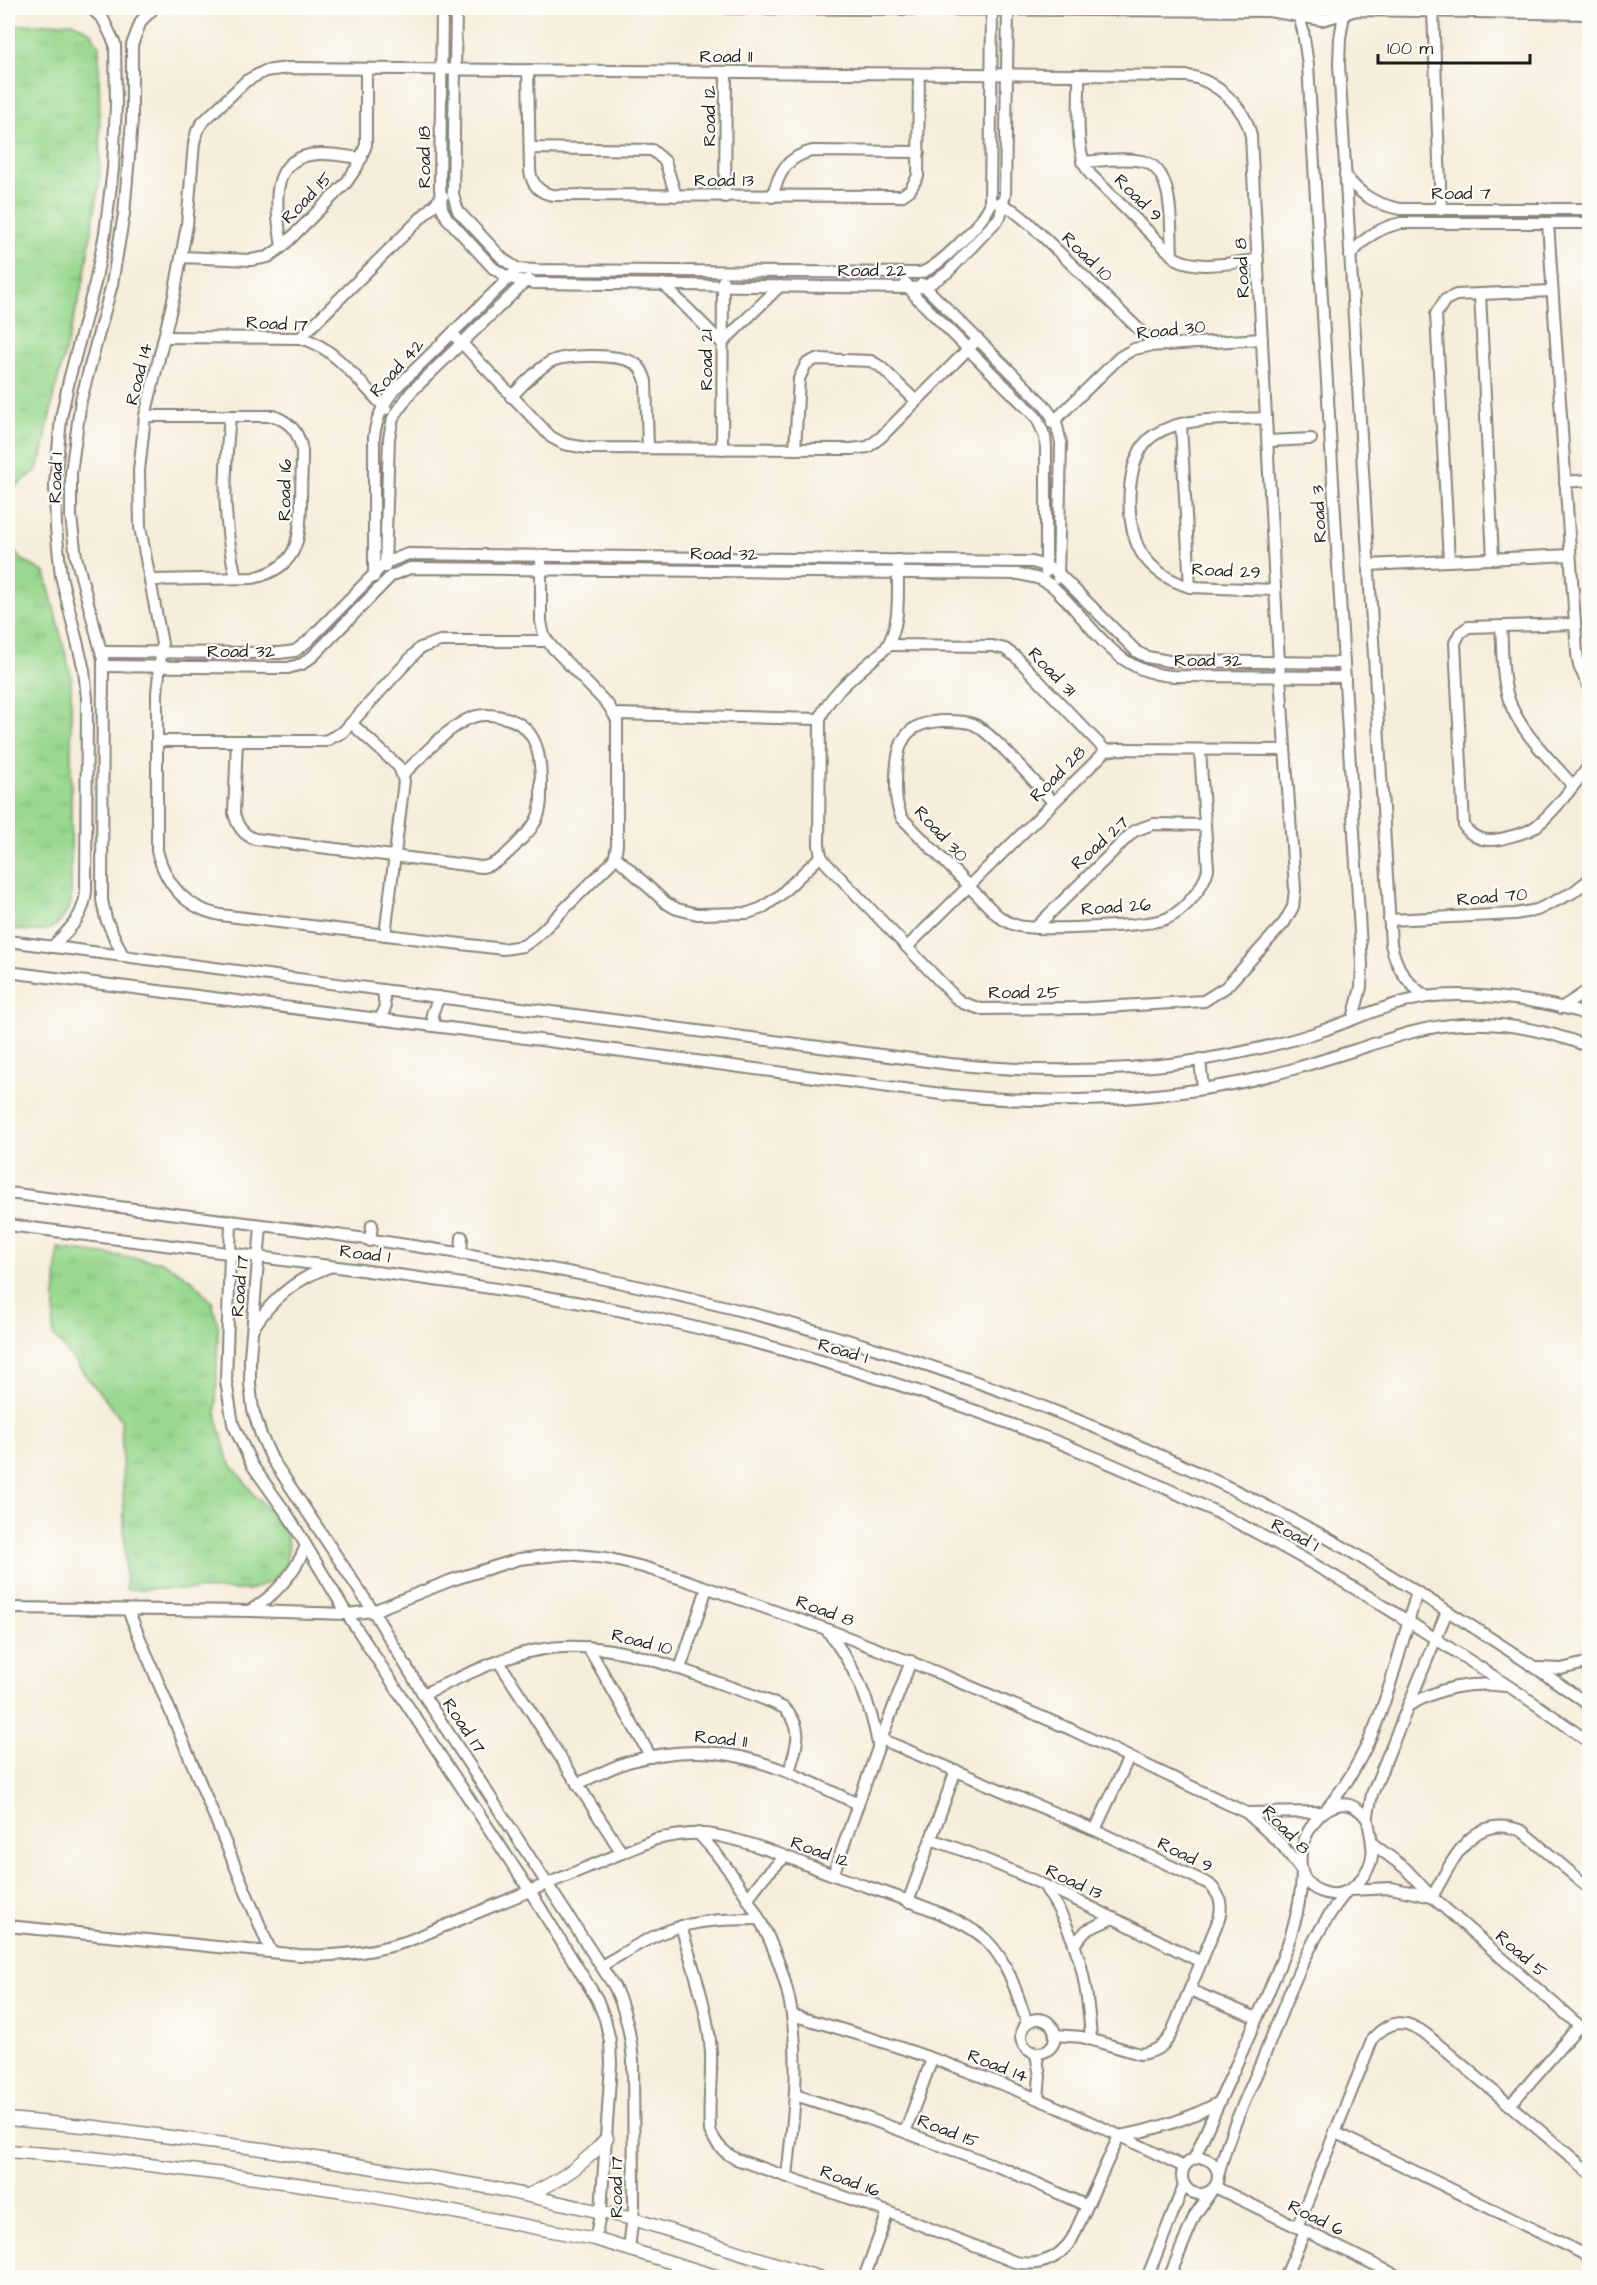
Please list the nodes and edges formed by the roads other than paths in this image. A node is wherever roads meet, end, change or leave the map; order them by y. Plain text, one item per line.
1 (91, 8) edge
2 (154, 8) edge
3 (442, 8) edge
4 (456, 8) edge
5 (726, 8) edge
6 (901, 8) edge
7 (992, 9) junction
8 (1008, 10) junction
9 (1345, 10) edge
10 (1297, 11) edge
11 (1432, 11) junction
12 (1590, 14) edge
13 (366, 69) junction
14 (441, 70) junction
15 (455, 70) junction
16 (528, 70) junction
17 (726, 72) junction
18 (919, 74) junction
19 (992, 74) junction
20 (1007, 74) junction
21 (1079, 75) junction
22 (1230, 100) joint
23 (225, 101) joint
24 (530, 148) junction
25 (919, 152) junction
26 (362, 158) junction
27 (1082, 162) junction
28 (1345, 175) junction
29 (453, 186) junction
30 (675, 196) junction
31 (725, 197) junction
32 (772, 197) junction
33 (440, 199) junction
34 (991, 200) junction
35 (1004, 205) junction
36 (1442, 209) junction
37 (1590, 209) edge
38 (1548, 223) junction
39 (1590, 223) edge
40 (282, 247) junction
41 (1172, 255) junction
42 (1350, 256) junction
43 (181, 257) junction
44 (1258, 260) junction
45 (518, 269) junction
46 (535, 270) junction
47 (723, 271) junction
48 (899, 273) junction
49 (911, 273) junction
50 (509, 278) junction
51 (525, 282) junction
52 (663, 284) junction
53 (722, 285) junction
54 (780, 286) junction
55 (925, 287) junction
56 (909, 288) junction
57 (1552, 291) junction
58 (1480, 294) junction
59 (452, 333) junction
60 (165, 337) junction
61 (300, 339) junction
62 (978, 339) junction
63 (1262, 339) junction
64 (722, 343) junction
65 (462, 344) junction
66 (1155, 345) junction
67 (968, 349) junction
68 (511, 397) junction
69 (916, 401) junction
70 (383, 406) junction
71 (145, 416) junction
72 (230, 416) junction
73 (394, 417) junction
74 (1266, 418) junction
75 (1055, 420) junction
76 (1180, 425) junction
77 (1043, 431) junction
78 (1311, 439) dead end
79 (1268, 441) junction
80 (648, 448) junction
81 (722, 448) junction
82 (795, 449) junction
83 (1590, 480) edge
84 (1565, 482) junction
85 (1570, 555) junction
86 (541, 556) junction
87 (1493, 559) junction
88 (898, 560) junction
89 (1449, 561) junction
90 (385, 563) junction
91 (1368, 565) junction
92 (1046, 566) junction
93 (541, 569) junction
94 (374, 573) junction
95 (898, 573) junction
96 (1058, 573) junction
97 (236, 578) junction
98 (150, 580) junction
99 (385, 582) junction
100 (1046, 582) junction
101 (1190, 587) junction
102 (1275, 590) junction
103 (1058, 591) junction
104 (373, 594) junction
105 (1575, 624) junction
106 (1501, 626) junction
107 (547, 641) junction
108 (888, 645) junction
109 (102, 652) junction
110 (162, 653) junction
111 (1279, 662) junction
112 (1344, 663) junction
113 (104, 666) junction
114 (160, 667) junction
115 (1280, 676) junction
116 (1345, 677) junction
117 (1590, 689) edge
118 (615, 714) junction
119 (820, 720) junction
120 (351, 723) junction
121 (157, 741) junction
122 (237, 741) junction
123 (1200, 750) junction
124 (1286, 750) junction
125 (1106, 752) junction
126 (1590, 765) edge
127 (403, 774) junction
128 (1573, 786) junction
129 (1053, 802) junction
130 (1205, 825) junction
131 (615, 856) junction
132 (821, 856) junction
133 (395, 857) junction
134 (1590, 879) edge
135 (968, 887) junction
136 (1389, 921) junction
137 (1036, 927) junction
138 (385, 935) junction
139 (8, 941) edge
140 (51, 947) junction
141 (907, 947) junction
142 (123, 956) junction
143 (8, 972) edge
144 (1590, 989) edge
145 (383, 990) junction
146 (439, 997) junction
147 (1428, 997) junction
148 (1562, 1008) junction
149 (1590, 1016) edge
150 (1353, 1019) junction
151 (380, 1020) junction
152 (435, 1026) junction
153 (1590, 1047) edge
154 (1200, 1059) junction
155 (1203, 1089) junction
156 (8, 1193) edge
157 (231, 1222) junction
158 (8, 1225) edge
159 (372, 1225) dead end
160 (261, 1226) junction
161 (462, 1237) dead end
162 (370, 1241) junction
163 (231, 1253) junction
164 (461, 1254) junction
165 (259, 1257) junction
166 (331, 1266) junction
167 (253, 1330) junction
168 (306, 1546) junction
169 (707, 1588) junction
170 (1416, 1592) junction
171 (8, 1608) edge
172 (128, 1610) junction
173 (251, 1611) junction
174 (373, 1611) junction
175 (1447, 1611) junction
176 (346, 1614) junction
177 (1408, 1620) junction
178 (826, 1629) junction
179 (1436, 1639) junction
180 (588, 1647) junction
181 (499, 1662) junction
182 (911, 1662) junction
183 (1590, 1662) edge
184 (1538, 1668) junction
185 (680, 1669) junction
186 (1510, 1686) junction
187 (423, 1694) junction
188 (1590, 1706) edge
189 (1408, 1707) junction
190 (880, 1742) junction
191 (1590, 1743) edge
192 (651, 1756) junction
193 (1129, 1757) junction
194 (956, 1770) junction
195 (789, 1772) junction
196 (577, 1784) junction
197 (858, 1804) junction
198 (1324, 1811) junction
199 (1247, 1813) junction
200 (1368, 1820) junction
201 (1095, 1830) junction
202 (698, 1833) junction
203 (931, 1839) junction
204 (1373, 1844) junction
205 (622, 1854) junction
206 (785, 1857) junction
207 (1301, 1871) junction
208 (833, 1875) junction
209 (549, 1884) junction
210 (1046, 1887) junction
211 (1590, 1889) edge
212 (530, 1891) junction
213 (1348, 1891) junction
214 (1432, 1897) junction
215 (747, 1899) junction
216 (908, 1902) junction
217 (1113, 1918) junction
218 (758, 1919) junction
219 (8, 1926) edge
220 (681, 1926) junction
221 (1075, 1943) junction
222 (272, 1952) junction
223 (1202, 1962) junction
224 (602, 1966) junction
225 (1190, 1990) junction
226 (792, 2015) junction
227 (1257, 2018) junction
228 (1027, 2023) junction
229 (1579, 2026) junction
230 (1055, 2035) junction
231 (1590, 2035) edge
232 (1090, 2039) junction
233 (1036, 2054) junction
234 (932, 2059) junction
235 (795, 2095) junction
236 (1038, 2099) junction
237 (1218, 2103) junction
238 (1510, 2105) junction
239 (8, 2119) edge
240 (905, 2132) junction
241 (1334, 2132) junction
242 (1119, 2136) junction
243 (607, 2138) junction
244 (8, 2151) edge
245 (1194, 2159) junction
246 (1184, 2167) junction
247 (1219, 2173) junction
248 (1590, 2173) edge
249 (787, 2176) junction
250 (1184, 2186) junction
251 (1214, 2189) junction
252 (528, 2195) junction
253 (1087, 2206) junction
254 (601, 2211) junction
255 (888, 2212) junction
256 (633, 2219) junction
257 (1301, 2229) junction
258 (595, 2239) junction
259 (629, 2249) junction
260 (1590, 2257) edge
261 (722, 2277) edge
262 (821, 2277) edge
263 (864, 2277) edge
264 (1147, 2277) edge
265 (1169, 2277) edge
266 (1286, 2277) edge
267 (1401, 2277) edge

1 - 140 street, Road 1
2 - 109 street, Road 1
3 - 14 street, Road 18
4 - 15 street, Road 18
5 - 6 street
6 - 7 street
7 - 8 street
7 - 19 street, Road 22
8 - 10 street
8 - 20 street, Road 22
9 - 10 street
9 - 11 street
9 - 28 street
10 - 112 street, Road 3
11 - 12 street
11 - 36 street
13 - 14 street, Road 11
13 - 23 street, Road 11
13 - 26 street, Road 15
14 - 15 street, Road 11
14 - 33 street, Road 18
15 - 16 street, Road 11
15 - 29 street, Road 18
16 - 17 street, Road 11
16 - 24 street, Road 13
17 - 18 street, Road 11
17 - 31 street, Road 12
18 - 19 street, Road 11
18 - 25 street, Road 13
19 - 20 street, Road 11
19 - 34 street, Road 22
20 - 21 street, Road 11
20 - 35 street, Road 22
21 - 22 street, Road 11
21 - 27 street
22 - 44 street, Road 8
23 - 43 street, Road 14
24 - 30 street
24 - 30 street, Road 13
25 - 32 street
25 - 32 street, Road 13
26 - 40 street, Road 15
26 - 40 street
27 - 41 street, Road 9
27 - 41 street
28 - 36 street, Road 7
28 - 42 street
29 - 33 street
29 - 45 street, Road 18
30 - 31 street, Road 13
31 - 32 street, Road 13
33 - 50 street, Road 18
33 - 61 street
34 - 35 street, Road 10
34 - 49 street, Road 22
35 - 55 street, Road 22
35 - 66 street, Road 10
36 - 37 street, Road 7
38 - 39 street, Road 7
38 - 42 street, Road 7
38 - 57 street
40 - 43 street, Road 15
41 - 44 street, Road 9
42 - 91 street
43 - 60 street, Road 14
44 - 63 street, Road 8
45 - 46 street, Road 22
45 - 50 street, Road 42
46 - 47 street, Road 22
46 - 51 street, Road 42
47 - 48 street, Road 22
47 - 53 street, Road 21
48 - 49 street, Road 22
48 - 56 street
49 - 55 street
50 - 51 street, Road 22
50 - 59 street, Road 42
51 - 52 street, Road 22
51 - 65 street, Road 42
52 - 53 street, Road 22
52 - 64 street
53 - 54 street, Road 22
53 - 64 street, Road 21
54 - 56 street, Road 22
54 - 64 street
55 - 56 street, Road 22
55 - 62 street
56 - 67 street
57 - 58 street
57 - 84 street
58 - 87 street
58 - 89 street
59 - 65 street
59 - 70 street, Road 42
60 - 61 street, Road 17
60 - 71 street, Road 14
61 - 70 street, Road 17
62 - 67 street
62 - 75 street
63 - 66 street, Road 30
63 - 74 street, Road 8
64 - 81 street, Road 21
65 - 68 street
65 - 73 street, Road 42
66 - 75 street, Road 30
67 - 69 street
67 - 77 street
68 - 80 street
68 - 80 street
69 - 82 street
69 - 82 street
70 - 73 street, Road 17
70 - 94 street, Road 42
71 - 72 street, Road 16
71 - 98 street, Road 14
72 - 97 street
72 - 97 street, Road 16
73 - 90 street, Road 42
74 - 76 street, Road 29
74 - 79 street, Road 8
75 - 77 street, Road 30
75 - 96 street
76 - 101 street
76 - 101 street, Road 29
77 - 92 street
78 - 79 street
79 - 102 street, Road 8
80 - 81 street
81 - 82 street
83 - 84 street
84 - 85 street
85 - 87 street
85 - 105 street
86 - 88 street, Road 32
86 - 90 street, Road 32
86 - 93 street
87 - 89 street
88 - 92 street, Road 32
88 - 95 street
89 - 91 street
90 - 94 street, Road 32
90 - 99 street, Road 42
91 - 136 street
92 - 96 street, Road 32
92 - 100 street
93 - 95 street, Road 32
93 - 99 street, Road 32
93 - 107 street
94 - 104 street, Road 42
94 - 110 street, Road 32
95 - 100 street, Road 32
95 - 108 street
96 - 103 street
96 - 111 street, Road 32
97 - 98 street, Road 16
98 - 110 street, Road 14
99 - 104 street, Road 32
100 - 103 street, Road 32
101 - 102 street, Road 29
102 - 111 street, Road 8
103 - 115 street, Road 32
104 - 114 street, Road 32
105 - 106 street
105 - 117 street
106 - 128 street
106 - 128 street
107 - 118 street
107 - 120 street
108 - 119 street
108 - 125 street, Road 31
109 - 110 street, Road 32
109 - 113 street, Road 1
110 - 114 street, Road 14
111 - 112 street, Road 32
111 - 115 street, Road 25
112 - 116 street, Road 3
113 - 114 street, Road 32
113 - 142 street, Road 1
114 - 121 street, Road 14
115 - 116 street, Road 32
115 - 124 street, Road 25
116 - 150 street, Road 3
118 - 119 street
118 - 131 street
119 - 132 street
120 - 122 street
120 - 127 street
121 - 122 street
121 - 138 street, Road 14
122 - 133 street
123 - 124 street, Road 28
123 - 125 street, Road 28
123 - 130 street, Road 26
124 - 141 street, Road 25
125 - 129 street, Road 28
126 - 128 street
127 - 133 street
127 - 133 street
129 - 135 street, Road 28
129 - 135 street, Road 30
130 - 137 street, Road 27
130 - 137 street, Road 26
131 - 132 street
131 - 138 street, Road 14
132 - 141 street, Road 25
133 - 138 street
134 - 136 street, Road 70
135 - 137 street, Road 26
135 - 141 street, Road 28
136 - 147 street
139 - 140 street
140 - 142 street
142 - 145 street
143 - 151 street
144 - 148 street
145 - 146 street
145 - 151 street
146 - 152 street
146 - 154 street
147 - 148 street
147 - 150 street
148 - 149 street
150 - 154 street
151 - 152 street
152 - 155 street
153 - 155 street
154 - 155 street
156 - 157 street, Road 1
157 - 160 street, Road 1
157 - 163 street, Road 17
158 - 163 street, Road 1
159 - 162 street
160 - 162 street, Road 1
160 - 165 street, Road 17
161 - 164 street
162 - 164 street, Road 1
163 - 165 street, Road 1
163 - 168 street, Road 17
164 - 170 street, Road 1
165 - 166 street, Road 1
165 - 167 street, Road 17
166 - 167 street
166 - 177 street, Road 1
167 - 174 street, Road 17
168 - 173 street
168 - 176 street, Road 17
169 - 174 street, Road 8
169 - 178 street, Road 8
169 - 185 street
170 - 175 street, Road 1
170 - 177 street
171 - 172 street, Road 8
172 - 173 street, Road 8
172 - 222 street
173 - 176 street, Road 8
174 - 176 street, Road 8
174 - 187 street, Road 17
175 - 179 street
175 - 184 street, Road 1
176 - 212 street, Road 17
177 - 179 street, Road 1
177 - 198 street
178 - 182 street, Road 8
178 - 190 street
179 - 186 street, Road 1
179 - 189 street
180 - 181 street, Road 10
180 - 185 street, Road 10
180 - 192 street
181 - 187 street, Road 10
181 - 196 street
182 - 190 street
182 - 193 street, Road 8
183 - 184 street
184 - 188 street, Road 1
185 - 195 street, Road 10
186 - 189 street
186 - 191 street, Road 1
187 - 209 street, Road 17
189 - 200 street
190 - 194 street, Road 9
190 - 197 street
192 - 195 street, Road 11
192 - 196 street, Road 11
193 - 199 street, Road 8
193 - 201 street
194 - 201 street, Road 9
194 - 203 street
195 - 197 street, Road 11
196 - 205 street
197 - 208 street
198 - 199 street, Road 8
198 - 200 street
198 - 207 street
199 - 207 street, Road 8
200 - 204 street
201 - 223 street, Road 9
202 - 205 street, Road 12
202 - 206 street, Road 12
202 - 215 street
203 - 210 street, Road 13
203 - 216 street
204 - 213 street
204 - 214 street, Road 5
205 - 209 street, Road 12
206 - 208 street, Road 12
206 - 215 street
207 - 213 street
207 - 227 street
208 - 216 street, Road 12
209 - 212 street, Road 12
209 - 224 street, Road 17
210 - 217 street, Road 13
210 - 221 street
211 - 214 street
212 - 222 street, Road 12
212 - 243 street, Road 17
213 - 214 street, Road 5
213 - 247 street
214 - 229 street, Road 5
215 - 218 street
216 - 228 street, Road 12
217 - 221 street
217 - 223 street, Road 13
218 - 220 street
218 - 226 street
219 - 222 street, Road 12
220 - 224 street
220 - 249 street, Road 16
221 - 232 street
223 - 225 street, Road 9
224 - 256 street, Road 17
225 - 227 street
225 - 232 street, Road 9
226 - 234 street, Road 14
226 - 235 street
227 - 237 street
228 - 230 street
228 - 233 street
229 - 231 street, Road 5
229 - 238 street
230 - 232 street, Road 9
230 - 233 street
233 - 236 street
234 - 236 street, Road 14
234 - 240 street
235 - 240 street, Road 15
235 - 249 street
236 - 242 street, Road 14
237 - 242 street
237 - 245 street
238 - 241 street
238 - 248 street
239 - 252 street
240 - 253 street, Road 15
241 - 257 street
241 - 260 street
242 - 246 street, Road 14
242 - 253 street, Road 16
243 - 252 street
243 - 254 street, Road 17
244 - 258 street
245 - 246 street
245 - 247 street
246 - 250 street
247 - 251 street
249 - 255 street, Road 16
250 - 251 street
250 - 264 street
251 - 257 street, Road 6
251 - 265 street
252 - 254 street
253 - 255 street, Road 16
254 - 256 street
254 - 258 street, Road 17
255 - 263 street
256 - 259 street, Road 17
256 - 262 street
257 - 266 street
257 - 267 street, Road 6
258 - 259 street
259 - 261 street

